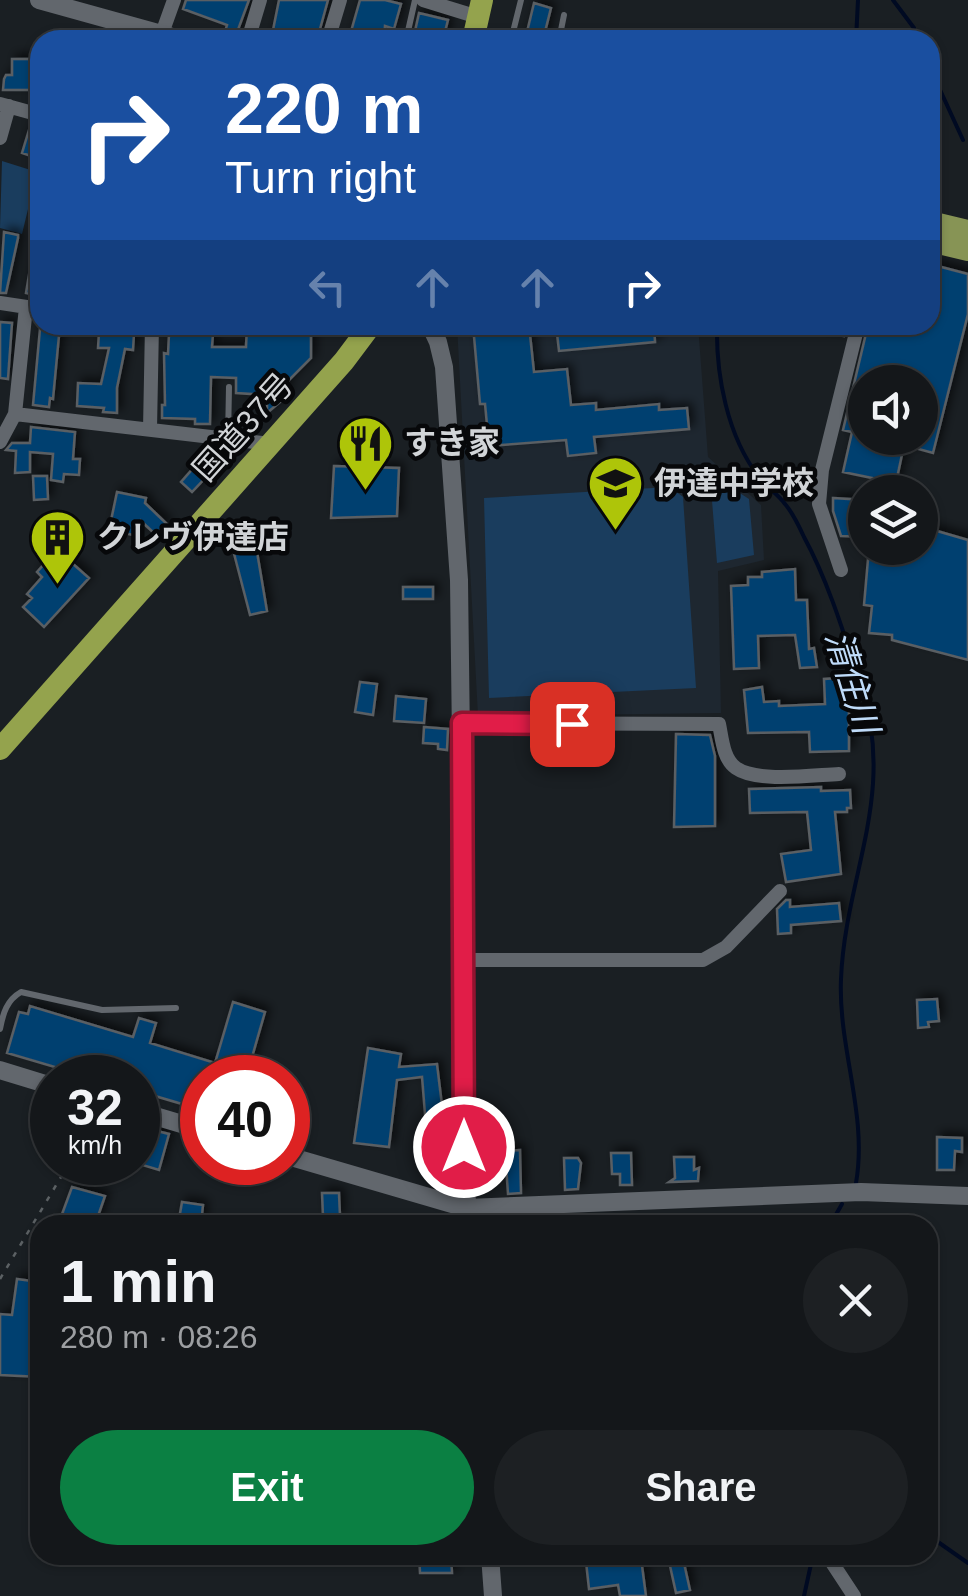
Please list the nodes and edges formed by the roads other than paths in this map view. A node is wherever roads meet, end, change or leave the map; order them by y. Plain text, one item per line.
1 (38, 0) edge
2 (174, 0) edge
3 (260, 0) edge
4 (340, 0) edge
5 (419, 0) edge
6 (520, 0) edge
7 (91, 7) edge
8 (564, 15) dead end
9 (478, 19) edge
10 (144, 30) edge
11 (163, 30) edge
12 (251, 30) edge
13 (331, 30) edge
14 (409, 30) edge
15 (513, 30) edge
16 (561, 30) edge
17 (4, 105) edge
18 (30, 112) edge
19 (0, 138) edge
20 (940, 224) edge
21 (968, 231) edge
22 (940, 243) edge
23 (968, 250) edge
24 (0, 303) edge
25 (30, 308) edge
26 (30, 327) edge
27 (152, 335) edge
28 (364, 335) edge
29 (435, 335) edge
30 (856, 335) edge
31 (230, 387) dead end
32 (16, 414) junction
33 (150, 428) junction
34 (228, 438) junction
35 (0, 442) edge
36 (271, 444) junction
37 (841, 570) dead end
38 (462, 723) junction
39 (0, 748) edge
40 (840, 774) dead end
41 (780, 891) dead end
42 (463, 960) junction
43 (176, 1008) dead end
44 (0, 1029) edge
45 (0, 1070) edge
46 (30, 1079) edge
47 (310, 1163) edge
48 (968, 1196) edge
49 (463, 1215) edge
50 (466, 1215) edge
51 (482, 1215) edge
52 (491, 1565) edge
53 (834, 1565) edge
54 (493, 1596) edge
55 (854, 1596) edge

1 - 7 street
2 - 11 street
3 - 12 street
4 - 13 street
5 - 9 street
5 - 14 lane
6 - 15 lane
7 - 10 street
8 - 16 lane
17 - 18 street
17 - 19 street
20 - 21 main road
22 - 23 main road
24 - 25 street
26 - 32 street
27 - 33 street
28 - 36 highway, 国道37号
29 - 38 street
30 - 37 street
31 - 34 lane
32 - 33 street
32 - 35 street
33 - 34 street
34 - 36 street
36 - 39 highway, 国道37号
38 - 40 street
38 - 42 street
41 - 42 street
42 - 50 street
43 - 44 lane
45 - 46 street
47 - 49 street
48 - 51 street
52 - 54 street
53 - 55 street

